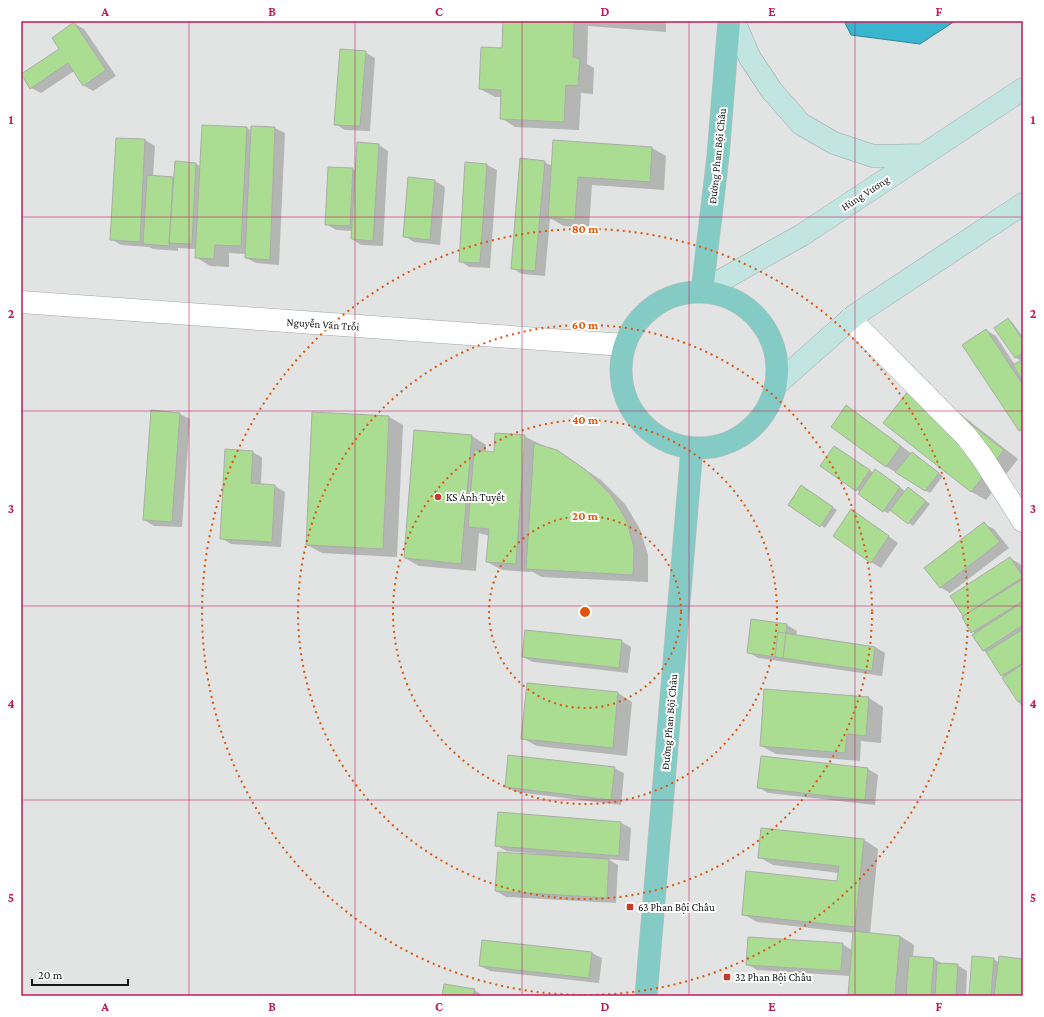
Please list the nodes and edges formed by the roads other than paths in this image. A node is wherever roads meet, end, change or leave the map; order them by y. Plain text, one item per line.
1 (729, 21) edge
2 (734, 21) edge
3 (1023, 89) edge
4 (923, 155) junction
5 (1023, 204) edge
6 (702, 291) junction
7 (21, 302) edge
8 (850, 319) junction
9 (624, 345) junction
10 (777, 384) junction
11 (692, 448) junction
12 (1023, 521) edge
13 (646, 996) edge

1 - 6 main road, Đường Phan Bội Châu
2 - 4 main road
3 - 4 main road, Hùng Vương
4 - 6 main road, Hùng Vương
5 - 8 main road
6 - 9 main road
6 - 10 main road
7 - 9 street, Nguyễn Văn Trỗi
8 - 10 main road
8 - 12 street
9 - 11 main road
10 - 11 main road
11 - 13 main road, Đường Phan Bội Châu

